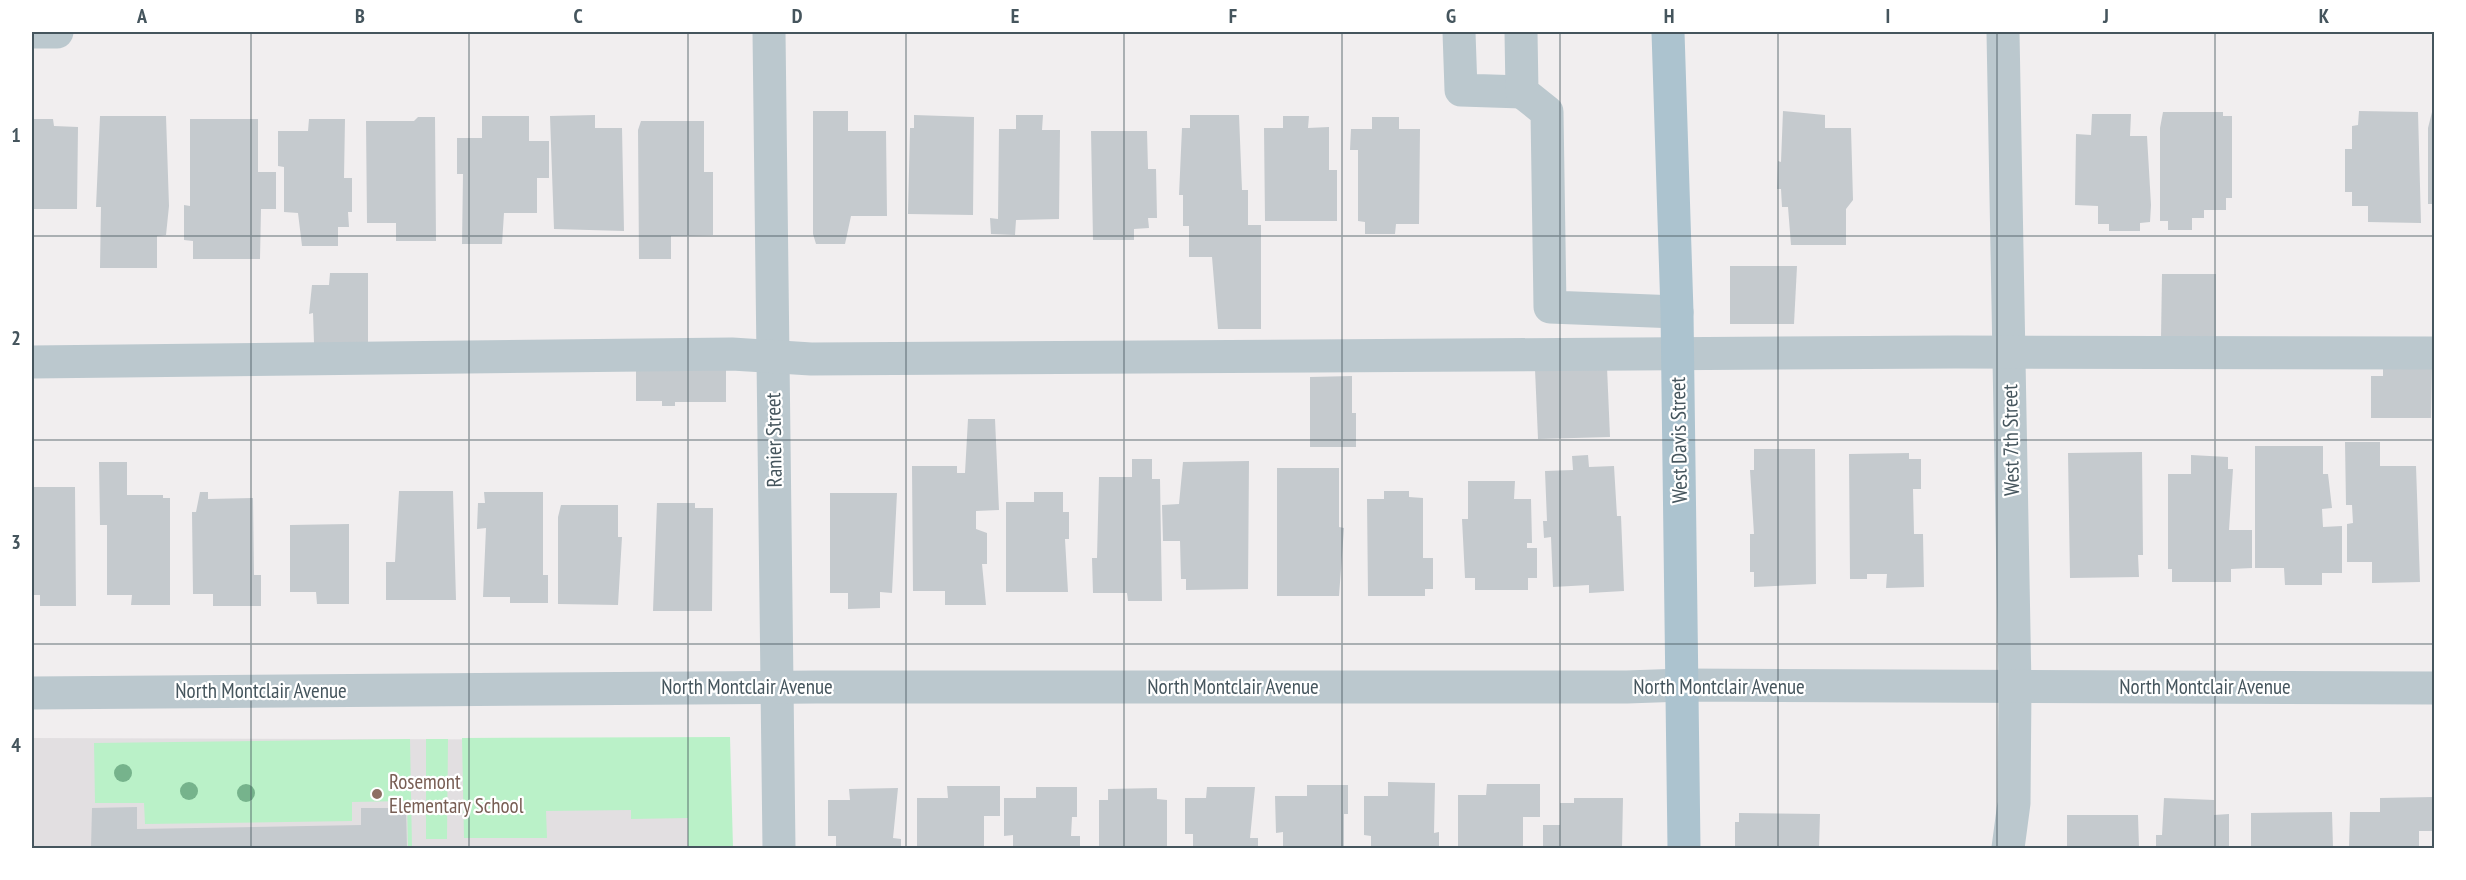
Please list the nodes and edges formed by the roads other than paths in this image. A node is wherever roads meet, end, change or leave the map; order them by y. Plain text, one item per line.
1 (32, 32) edge
2 (57, 32) edge
3 (769, 32) edge
4 (1459, 32) edge
5 (1521, 32) edge
6 (1668, 32) edge
7 (2003, 32) edge
8 (1522, 92) junction
9 (1677, 312) junction
10 (2010, 352) junction
11 (1678, 353) junction
12 (2434, 353) edge
13 (773, 357) junction
14 (32, 362) edge
15 (1683, 685) junction
16 (778, 687) junction
17 (2015, 687) junction
18 (2434, 688) edge
19 (32, 693) edge
20 (779, 849) edge
21 (1684, 849) edge
22 (2008, 849) edge

1 - 2 street
3 - 13 street, Ranier Street
4 - 8 street
5 - 8 street
6 - 9 main road, West Davis Street
7 - 10 street, West 7th Street
8 - 9 street
9 - 11 main road, West Davis Street
10 - 11 street
10 - 12 street
10 - 17 street, West 7th Street
11 - 13 street
11 - 15 main road, West Davis Street
13 - 14 street
13 - 16 street, Ranier Street
15 - 16 street, North Montclair Avenue
15 - 17 street, North Montclair Avenue
15 - 21 main road, West Davis Street
16 - 19 street, North Montclair Avenue
16 - 20 street, Ranier Street
17 - 18 street, North Montclair Avenue
17 - 22 street, West 7th Street

